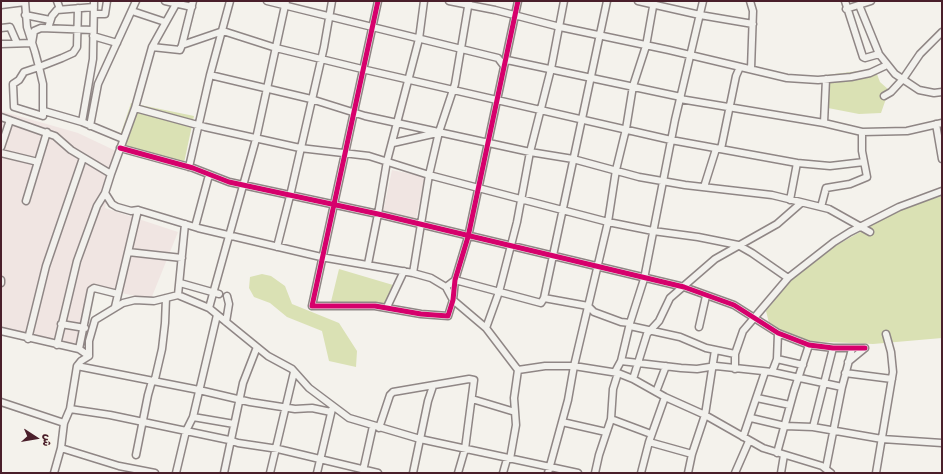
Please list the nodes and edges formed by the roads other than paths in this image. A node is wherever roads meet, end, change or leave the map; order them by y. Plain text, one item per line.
1 (25, 1) edge
2 (57, 1) edge
3 (107, 1) edge
4 (136, 1) edge
5 (164, 1) edge
6 (230, 1) edge
7 (267, 1) edge
8 (332, 1) edge
9 (378, 1) edge
10 (424, 1) edge
11 (449, 1) edge
12 (518, 1) edge
13 (564, 1) edge
14 (606, 1) edge
15 (638, 1) edge
16 (703, 1) edge
17 (750, 1) edge
18 (845, 1) edge
19 (871, 1) edge
20 (469, 3) edge
21 (654, 3) edge
22 (94, 4) edge
23 (176, 4) junction
24 (192, 4) edge
25 (285, 4) edge
26 (859, 4) junction
27 (1, 5) edge
28 (78, 8) junction
29 (60, 9) junction
30 (846, 9) junction
31 (132, 11) junction
32 (94, 14) junction
33 (25, 15) junction
34 (700, 15) junction
35 (328, 16) junction
36 (516, 16) junction
37 (50, 20) junction
38 (165, 22) junction
39 (753, 24) junction
40 (372, 27) junction
41 (560, 27) junction
42 (1, 28) edge
43 (48, 28) junction
44 (78, 28) junction
45 (223, 31) junction
46 (942, 32) edge
47 (93, 33) junction
48 (598, 36) junction
49 (419, 39) junction
50 (17, 43) junction
51 (32, 43) junction
52 (117, 43) junction
53 (1, 44) edge
54 (182, 45) junction
55 (646, 46) junction
56 (152, 47) junction
57 (276, 48) junction
58 (460, 48) junction
59 (879, 54) junction
60 (690, 56) junction
61 (320, 58) junction
62 (507, 60) junction
63 (887, 65) junction
64 (504, 66) junction
65 (39, 67) junction
66 (740, 67) junction
67 (362, 69) junction
68 (551, 69) junction
69 (751, 69) junction
70 (210, 75) junction
71 (590, 77) junction
72 (826, 79) junction
73 (903, 79) junction
74 (407, 80) junction
75 (633, 86) junction
76 (267, 89) junction
77 (87, 90) junction
78 (452, 90) junction
79 (96, 92) junction
80 (942, 92) edge
81 (884, 96) dead end
82 (681, 98) junction
83 (311, 99) junction
84 (496, 99) junction
85 (730, 107) junction
86 (135, 108) junction
87 (540, 109) junction
88 (22, 110) junction
89 (44, 111) junction
90 (355, 112) junction
91 (38, 115) junction
92 (1, 117) edge
93 (582, 118) junction
94 (10, 120) junction
95 (19, 122) junction
96 (82, 122) junction
97 (397, 122) junction
98 (824, 123) junction
99 (939, 123) edge
100 (197, 125) junction
101 (90, 126) junction
102 (34, 127) junction
103 (626, 129) junction
104 (47, 132) junction
105 (439, 132) junction
106 (862, 132) junction
107 (256, 138) junction
108 (123, 139) junction
109 (671, 140) junction
110 (1, 143) edge
111 (392, 143) junction
112 (487, 143) junction
113 (120, 148) junction
114 (300, 148) junction
115 (719, 149) junction
116 (530, 152) junction
117 (1, 153) edge
118 (344, 155) junction
119 (83, 158) junction
120 (573, 159) junction
121 (942, 159) edge
122 (387, 161) junction
123 (38, 162) junction
124 (864, 162) junction
125 (797, 163) junction
126 (189, 167) junction
127 (616, 170) junction
128 (111, 174) junction
129 (208, 175) junction
130 (429, 175) junction
131 (663, 182) junction
132 (244, 185) junction
133 (478, 187) junction
134 (704, 187) junction
135 (942, 191) edge
136 (105, 193) junction
137 (290, 196) junction
138 (522, 199) junction
139 (790, 200) junction
140 (26, 201) dead end
141 (801, 202) junction
142 (334, 205) junction
143 (821, 207) junction
144 (138, 210) junction
145 (562, 210) junction
146 (378, 214) junction
147 (608, 222) junction
148 (185, 224) junction
149 (420, 225) junction
150 (195, 227) junction
151 (861, 227) junction
152 (653, 231) junction
153 (870, 232) dead end
154 (228, 235) junction
155 (468, 237) junction
156 (738, 245) junction
157 (277, 247) junction
158 (511, 247) junction
159 (128, 252) junction
160 (553, 255) junction
161 (321, 257) junction
162 (182, 258) junction
163 (368, 264) junction
164 (598, 267) junction
165 (404, 271) junction
166 (413, 273) junction
167 (788, 278) junction
168 (644, 279) junction
169 (455, 280) junction
170 (180, 283) junction
171 (446, 287) junction
172 (684, 287) junction
173 (499, 292) junction
174 (216, 293) junction
175 (118, 294) junction
176 (178, 295) junction
177 (227, 296) dead end
178 (706, 296) junction
179 (166, 298) junction
180 (544, 298) junction
181 (453, 300) junction
182 (588, 306) junction
183 (115, 307) junction
184 (387, 307) junction
185 (209, 308) junction
186 (217, 315) junction
187 (754, 318) junction
188 (226, 322) junction
189 (61, 324) junction
190 (630, 324) junction
191 (83, 327) junction
192 (699, 327) dead end
193 (486, 328) junction
194 (92, 329) junction
195 (649, 331) junction
196 (1, 333) edge
197 (778, 333) junction
198 (886, 334) dead end
199 (28, 339) junction
200 (57, 345) junction
201 (809, 345) junction
202 (257, 348) junction
203 (833, 348) junction
204 (852, 349) junction
205 (79, 350) junction
206 (715, 350) junction
207 (735, 354) junction
208 (89, 356) junction
209 (776, 359) junction
210 (621, 361) junction
211 (637, 362) junction
212 (848, 362) junction
213 (803, 365) junction
214 (77, 366) junction
215 (574, 366) junction
216 (666, 366) junction
217 (711, 368) junction
218 (735, 369) junction
219 (518, 370) junction
220 (294, 372) junction
221 (616, 372) junction
222 (765, 372) junction
223 (772, 372) junction
224 (845, 374) junction
225 (798, 377) junction
226 (633, 378) junction
227 (892, 379) junction
228 (152, 381) junction
229 (825, 383) junction
230 (433, 386) junction
231 (842, 387) junction
232 (199, 390) junction
233 (656, 392) junction
234 (665, 397) junction
235 (757, 398) junction
236 (472, 399) junction
237 (240, 400) junction
238 (1, 402) edge
239 (790, 405) junction
240 (285, 407) junction
241 (70, 409) junction
242 (332, 409) junction
243 (515, 412) junction
244 (705, 415) junction
245 (193, 417) junction
246 (751, 418) junction
247 (611, 419) junction
248 (142, 422) junction
249 (562, 422) junction
250 (64, 423) junction
251 (234, 424) junction
252 (372, 426) junction
253 (784, 426) junction
254 (813, 427) junction
255 (380, 428) junction
256 (186, 431) junction
257 (833, 431) junction
258 (606, 432) junction
259 (652, 434) junction
260 (746, 439) junction
261 (882, 439) junction
262 (420, 440) junction
263 (232, 442) junction
264 (649, 442) junction
265 (942, 443) edge
266 (61, 448) junction
267 (465, 449) junction
268 (275, 450) junction
269 (777, 453) junction
270 (692, 454) junction
271 (136, 455) dead end
272 (784, 455) junction
273 (508, 459) junction
274 (320, 460) junction
275 (826, 468) junction
276 (549, 470) edge
277 (130, 471) edge
278 (363, 471) edge
279 (54, 473) edge
280 (152, 473) edge
281 (176, 473) edge
282 (224, 473) edge
283 (270, 473) edge
284 (317, 473) edge
285 (378, 473) edge
286 (413, 473) edge
287 (458, 473) edge
288 (503, 473) edge
289 (578, 473) edge
290 (595, 473) edge
291 (641, 473) edge
292 (688, 473) edge
293 (735, 473) edge
294 (781, 473) edge
295 (831, 473) edge
296 (876, 473) edge

1 - 27 street
1 - 33 street
2 - 29 street
3 - 32 street
4 - 31 street
5 - 23 street
6 - 45 street
7 - 25 street
8 - 35 street
9 - 40 street
10 - 49 street
11 - 20 street
12 - 36 street
13 - 41 street
14 - 48 street
15 - 21 street
16 - 34 street
17 - 39 street
18 - 30 street
19 - 26 street
20 - 36 street
20 - 58 street
21 - 34 street
21 - 55 street
22 - 28 street
22 - 32 street
23 - 24 street
23 - 38 street
24 - 54 street
25 - 35 street
25 - 57 street
26 - 30 street
26 - 59 street
28 - 29 street
28 - 44 street
29 - 37 street
30 - 59 street
31 - 38 street
31 - 52 street
32 - 47 street
33 - 37 street
33 - 51 street
34 - 39 street
34 - 60 street
35 - 40 street
35 - 61 street
36 - 41 street
36 - 62 street
37 - 43 street
38 - 56 street
39 - 69 street
40 - 49 street
40 - 67 street
41 - 48 street
41 - 68 street
42 - 50 street
43 - 44 street
43 - 51 street
44 - 47 street
44 - 65 street
45 - 54 street
45 - 57 street
45 - 70 street
46 - 73 street
47 - 52 street
47 - 77 street
48 - 55 street
48 - 71 street
49 - 58 street
49 - 74 street
50 - 51 street
50 - 53 street
51 - 65 street
52 - 79 street
54 - 56 street
55 - 60 street
55 - 75 street
56 - 86 street
57 - 61 street
57 - 76 street
58 - 64 street
58 - 78 street
59 - 63 street
60 - 66 street
60 - 82 street
61 - 67 street
61 - 83 street
62 - 64 street
62 - 68 street
63 - 72 street
63 - 73 street
64 - 84 street
65 - 88 street
65 - 89 street
66 - 69 street
66 - 85 street
67 - 74 street
67 - 90 street
68 - 71 street
68 - 87 street
69 - 72 street
70 - 76 street
70 - 100 street
71 - 75 street
71 - 93 street
72 - 98 street
73 - 80 street
73 - 81 street
74 - 78 street
74 - 97 street
75 - 82 street
75 - 103 street
76 - 83 street
76 - 107 street
77 - 79 street
77 - 96 street
78 - 84 street
78 - 105 street
79 - 101 street
82 - 85 street
82 - 109 street
83 - 90 street
83 - 114 street
84 - 87 street
84 - 112 street
85 - 98 street
85 - 115 street
86 - 100 street
86 - 108 street
87 - 93 street
87 - 116 street
88 - 91 street
88 - 95 street
89 - 91 street
89 - 96 street
90 - 97 street
90 - 118 street
91 - 102 street
92 - 94 street
93 - 103 street
93 - 120 street
94 - 95 street
94 - 110 street
95 - 102 street
96 - 101 street
97 - 105 street
97 - 111 street
98 - 106 street
99 - 106 street
99 - 121 street
100 - 107 street
100 - 126 street
101 - 108 street
102 - 104 street
103 - 109 street
103 - 127 street
104 - 119 street
104 - 123 street
105 - 111 street
105 - 112 street
105 - 130 street
106 - 124 street
107 - 114 street
107 - 132 street
108 - 113 street
109 - 115 street
109 - 131 street
111 - 122 street
112 - 116 street
112 - 133 street
113 - 126 street
113 - 128 street
114 - 118 street
114 - 137 street
115 - 125 street
115 - 134 street
116 - 120 street
116 - 138 street
117 - 123 street
118 - 122 street
118 - 142 street
119 - 128 street
119 - 199 street
120 - 127 street
120 - 145 street
122 - 130 street
122 - 146 street
123 - 140 street
124 - 125 street
124 - 143 street
125 - 139 street
126 - 129 street
127 - 131 street
127 - 147 street
128 - 136 street
129 - 132 street
129 - 150 street
130 - 133 street
130 - 149 street
131 - 134 street
131 - 152 street
132 - 137 street
132 - 154 street
133 - 138 street
133 - 155 street
134 - 139 street
135 - 151 street
136 - 144 street
136 - 189 street
137 - 142 street
137 - 157 street
138 - 145 street
138 - 158 street
139 - 141 street
141 - 143 street
141 - 156 street
142 - 146 street
142 - 161 street
143 - 151 street
144 - 148 street
144 - 159 street
145 - 147 street
145 - 160 street
146 - 149 street
146 - 163 street
147 - 152 street
147 - 164 street
148 - 150 street
148 - 162 street
149 - 155 street
149 - 166 street
150 - 154 street
151 - 153 street
151 - 167 street
152 - 156 street
152 - 168 street
154 - 157 street
154 - 174 street
155 - 158 street
155 - 169 street
156 - 167 street
156 - 172 street
157 - 161 street
158 - 160 street
158 - 173 street
159 - 162 street
159 - 175 street
160 - 164 street
160 - 180 street
161 - 163 street
161 - 184 street
162 - 170 street
163 - 165 street
164 - 168 street
164 - 182 street
165 - 166 street
165 - 184 street
166 - 171 street
167 - 187 street
168 - 172 street
168 - 190 street
169 - 171 street
169 - 173 street
169 - 181 street
170 - 174 street
170 - 176 street
171 - 181 street
172 - 178 street
172 - 195 street
173 - 180 street
173 - 193 street
174 - 185 street
175 - 183 street
175 - 191 street
176 - 179 street
176 - 185 street
177 - 188 street
178 - 187 street
178 - 192 street
179 - 183 street
179 - 228 street
180 - 182 street
181 - 184 street
181 - 193 street
182 - 190 street
182 - 215 street
183 - 194 street
185 - 186 street
186 - 188 street
186 - 232 street
187 - 197 street
187 - 207 street
188 - 202 street
189 - 191 street
189 - 200 street
190 - 195 street
190 - 210 street
191 - 194 street
191 - 205 street
193 - 219 street
194 - 208 street
195 - 206 street
195 - 211 street
196 - 199 street
197 - 201 street
197 - 209 street
198 - 227 street
199 - 200 street
200 - 205 street
201 - 203 street
201 - 213 street
202 - 220 street
202 - 237 street
203 - 204 street
203 - 229 street
204 - 212 street
204 - 212 street
205 - 208 street
206 - 207 street
206 - 217 street
207 - 218 street
208 - 214 street
209 - 213 street
209 - 223 street
210 - 211 street
210 - 221 street
211 - 216 street
211 - 226 street
212 - 224 street
213 - 225 street
214 - 228 street
214 - 241 street
215 - 219 street
215 - 221 street
215 - 249 street
216 - 217 street
216 - 233 street
217 - 218 street
217 - 244 street
218 - 222 street
219 - 243 street
220 - 240 street
220 - 242 street
221 - 226 street
221 - 247 street
222 - 223 street
222 - 235 street
223 - 225 street
224 - 227 street
224 - 231 street
225 - 229 street
225 - 239 street
226 - 233 street
227 - 261 street
228 - 232 street
228 - 248 street
229 - 231 street
229 - 254 street
230 - 236 street
230 - 255 street
230 - 262 street
231 - 257 street
232 - 237 street
232 - 245 street
233 - 234 street
234 - 244 street
234 - 259 street
235 - 239 street
235 - 246 street
236 - 243 street
236 - 267 street
237 - 240 street
237 - 251 street
238 - 250 street
239 - 253 street
240 - 242 street
240 - 268 street
241 - 248 street
241 - 250 street
242 - 252 street
242 - 274 street
243 - 273 street
244 - 260 street
244 - 270 street
245 - 251 street
245 - 256 street
246 - 253 street
246 - 260 street
247 - 258 street
247 - 259 street
248 - 256 street
248 - 271 street
249 - 258 street
249 - 276 street
250 - 266 street
251 - 263 street
252 - 255 street
252 - 278 street
253 - 254 street
253 - 269 street
254 - 257 street
255 - 262 street
256 - 263 street
256 - 281 street
257 - 261 street
257 - 275 street
258 - 290 street
259 - 264 street
260 - 269 street
260 - 293 street
261 - 265 street
261 - 296 street
262 - 267 street
262 - 286 street
263 - 268 street
263 - 282 street
264 - 270 street
264 - 291 street
266 - 277 street
266 - 279 street
267 - 273 street
267 - 287 street
268 - 274 street
268 - 283 street
269 - 272 street
270 - 292 street
272 - 275 street
272 - 294 street
273 - 276 street
273 - 288 street
274 - 278 street
274 - 284 street
275 - 295 street
276 - 289 street
277 - 280 street
278 - 285 street

